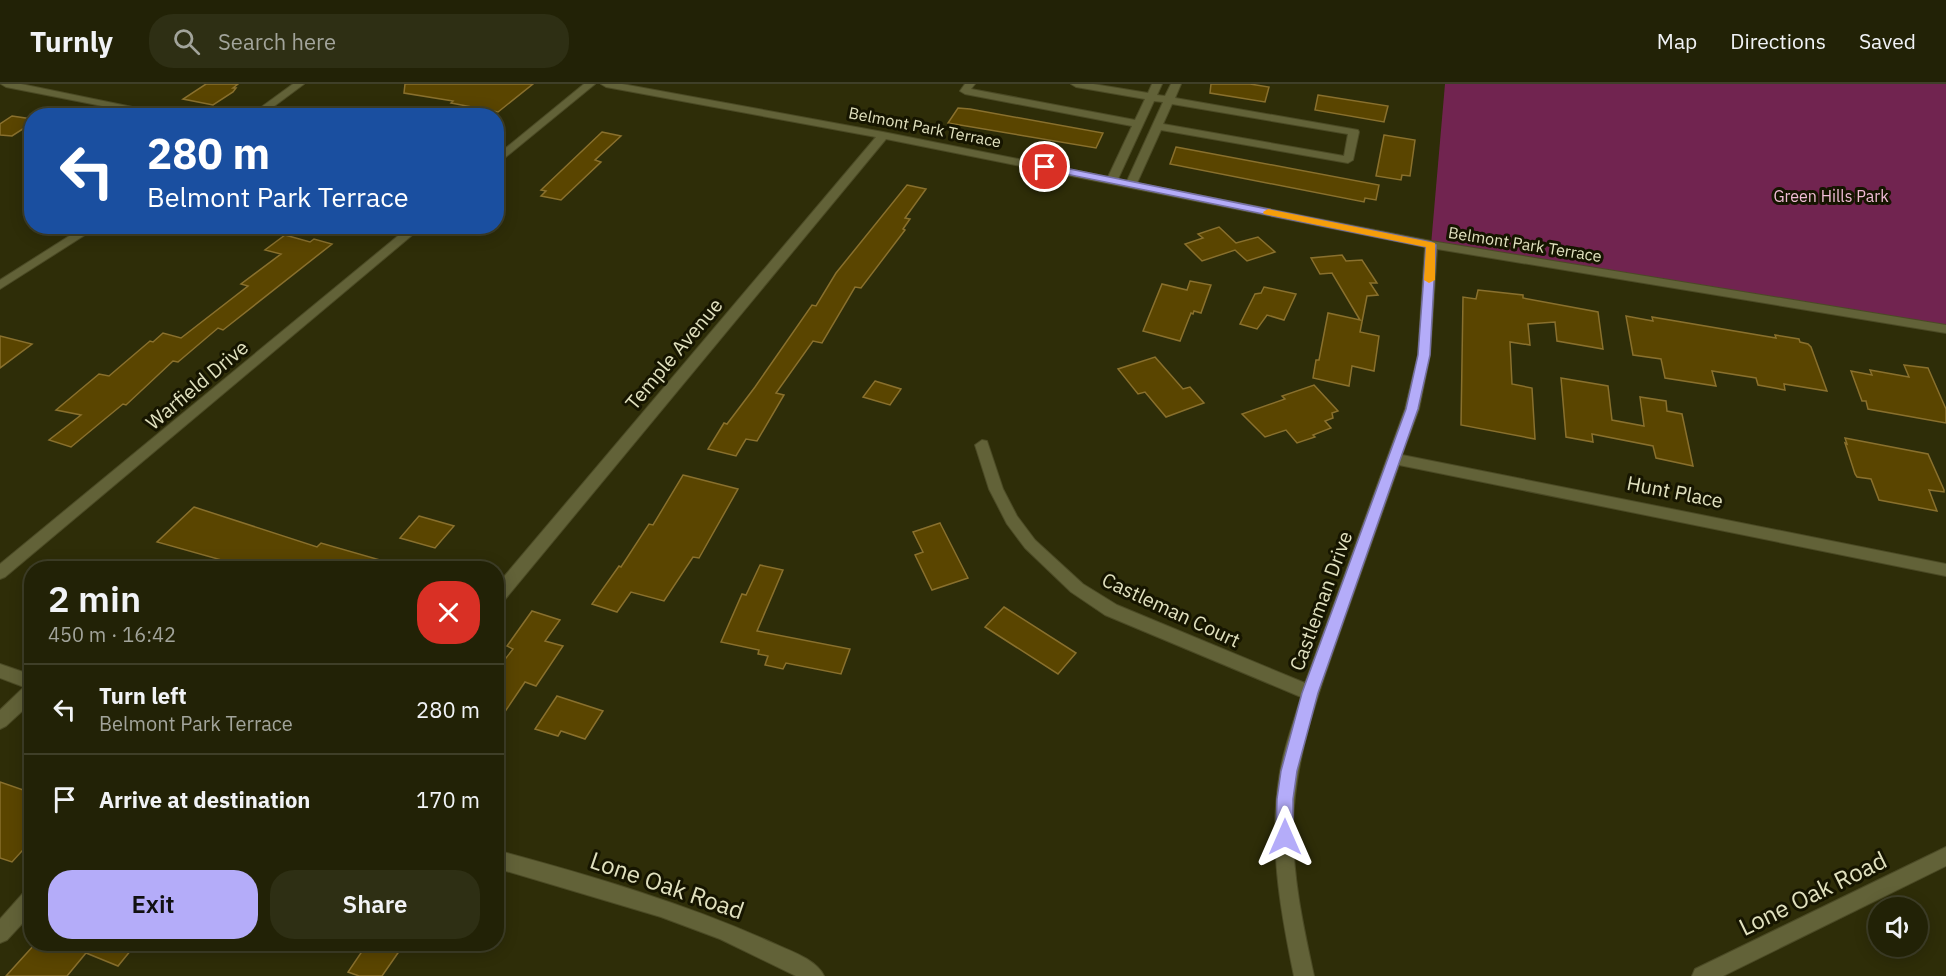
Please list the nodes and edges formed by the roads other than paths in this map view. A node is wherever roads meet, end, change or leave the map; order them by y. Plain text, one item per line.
1 (6, 84) edge
2 (299, 84) edge
3 (590, 84) edge
4 (606, 84) edge
5 (970, 84) edge
6 (1076, 84) edge
7 (1157, 84) edge
8 (1176, 84) edge
9 (32, 86) edge
10 (1151, 97) junction
11 (1169, 100) junction
12 (134, 108) edge
13 (265, 108) edge
14 (1138, 123) junction
15 (1157, 126) junction
16 (883, 135) junction
17 (504, 155) edge
18 (1112, 181) junction
19 (1131, 184) junction
20 (81, 234) edge
21 (408, 234) edge
22 (1431, 245) junction
23 (1, 283) edge
24 (1946, 329) edge
25 (982, 445) dead end
26 (1395, 459) junction
27 (1946, 570) edge
28 (0, 573) edge
29 (504, 588) edge
30 (0, 671) edge
31 (24, 680) edge
32 (1310, 693) junction
33 (24, 698) edge
34 (0, 721) edge
35 (1946, 856) edge
36 (504, 861) edge
37 (24, 907) edge
38 (0, 933) edge
39 (814, 976) edge
40 (1304, 976) edge
41 (1702, 976) edge

1 - 9 street
2 - 13 street
3 - 17 street
4 - 16 street, Belmont Park Terrace
5 - 14 street
6 - 10 street
7 - 10 street
8 - 11 street
9 - 12 street
10 - 11 street
10 - 14 street
11 - 15 street
11 - 15 street
14 - 18 street
15 - 19 street
16 - 18 street, Belmont Park Terrace
16 - 29 street, Temple Avenue
18 - 19 street, Belmont Park Terrace
19 - 22 street, Belmont Park Terrace
20 - 23 street
21 - 28 street, Warfield Drive
22 - 24 street, Belmont Park Terrace
22 - 26 street, Castleman Drive
25 - 32 street, Castleman Court
26 - 27 street, Hunt Place
26 - 32 street, Castleman Drive
30 - 31 street
32 - 40 street, Castleman Drive
33 - 34 street
35 - 41 street, Lone Oak Road
36 - 39 street, Lone Oak Road
37 - 38 street

